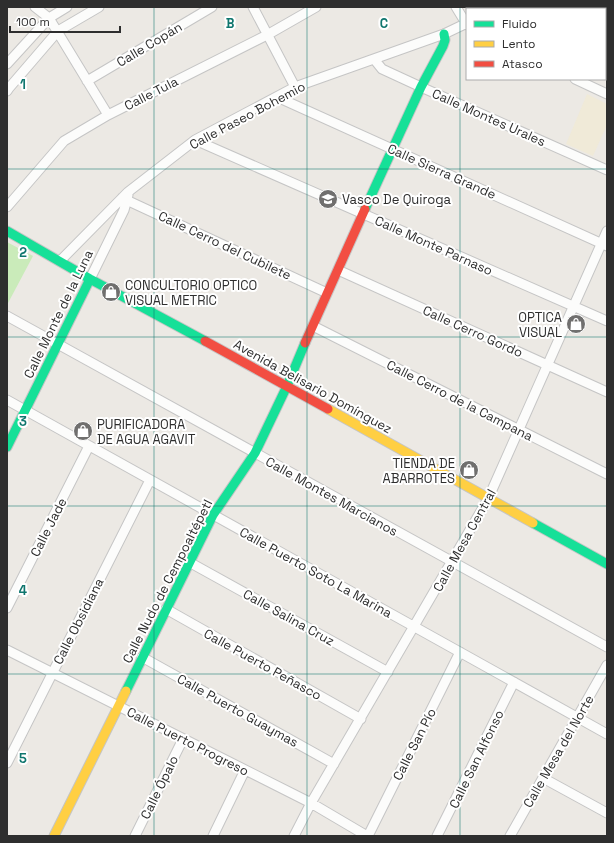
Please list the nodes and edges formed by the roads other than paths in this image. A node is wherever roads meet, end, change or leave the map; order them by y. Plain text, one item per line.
1 (35, 7) edge
2 (67, 7) edge
3 (99, 7) edge
4 (212, 7) edge
5 (253, 7) edge
6 (316, 7) edge
7 (456, 7) edge
8 (49, 18) junction
9 (466, 22) edge
10 (466, 24) edge
11 (58, 31) junction
12 (444, 34) junction
13 (267, 35) junction
14 (374, 59) junction
15 (7, 64) edge
16 (577, 80) edge
17 (87, 81) junction
18 (295, 87) junction
19 (421, 87) junction
20 (7, 91) edge
21 (607, 94) edge
22 (277, 97) junction
23 (108, 115) junction
24 (195, 140) junction
25 (394, 149) junction
26 (607, 170) edge
27 (126, 197) junction
28 (7, 206) edge
29 (363, 214) junction
30 (7, 231) edge
31 (607, 231) edge
32 (604, 244) edge
33 (60, 261) junction
34 (338, 270) junction
35 (90, 279) junction
36 (327, 293) junction
37 (574, 307) junction
38 (7, 316) edge
39 (607, 321) edge
40 (313, 326) junction
41 (58, 344) junction
42 (548, 366) junction
43 (287, 386) junction
44 (607, 392) edge
45 (7, 400) edge
46 (25, 410) junction
47 (519, 430) junction
48 (89, 446) junction
49 (7, 447) edge
50 (255, 453) junction
51 (607, 474) edge
52 (150, 480) junction
53 (488, 499) junction
54 (213, 515) junction
55 (189, 562) junction
56 (452, 562) junction
57 (607, 564) edge
58 (7, 608) edge
59 (166, 609) junction
60 (414, 627) junction
61 (607, 648) edge
62 (7, 650) edge
63 (460, 652) junction
64 (142, 657) junction
65 (607, 665) edge
66 (52, 672) junction
67 (388, 672) junction
68 (514, 682) junction
69 (118, 706) junction
70 (577, 717) junction
71 (361, 719) junction
72 (607, 734) edge
73 (183, 739) junction
74 (7, 763) edge
75 (334, 764) junction
76 (245, 770) junction
77 (543, 778) junction
78 (311, 803) junction
79 (607, 813) edge
80 (54, 836) edge
81 (135, 836) edge
82 (213, 836) edge
83 (294, 836) edge
84 (367, 836) edge
85 (437, 836) edge
86 (510, 836) edge

1 - 8 street
2 - 8 street
3 - 11 street
4 - 17 street, Calle Copán
5 - 13 street
6 - 13 street, Calle Tula
7 - 9 street
8 - 11 street
8 - 15 street
10 - 12 street, Calle Paseo Bohemio
11 - 17 street
11 - 20 street
12 - 14 street, Calle Paseo Bohemio
12 - 19 street, Calle Nudo de Cempoaltépetl
13 - 18 street
13 - 23 street, Calle Tula
14 - 18 street, Calle Paseo Bohemio
14 - 19 street, Calle Montes Urales
16 - 21 street
17 - 23 street
18 - 22 street, Calle Paseo Bohemio
19 - 25 street, Calle Nudo de Cempoaltépetl
19 - 26 street, Calle Montes Urales
22 - 24 street, Calle Paseo Bohemio
22 - 25 street, Calle Sierra Grande
23 - 28 street, Calle Tula
24 - 27 street, Calle Paseo Bohemio
24 - 29 street, Calle Monte Parnaso
25 - 29 street, Calle Nudo de Cempoaltépetl
25 - 32 street, Calle Sierra Grande
27 - 33 street, Calle Paseo Bohemio
27 - 35 street, Calle Monte de la Luna
27 - 36 street, Calle Cerro del Cubilete
29 - 34 street, Calle Nudo de Cempoaltépetl
29 - 37 street, Calle Monte Parnaso
30 - 33 street, Avenida Belisario Domínguez
31 - 32 street, Calle Mesa Central
32 - 37 street, Calle Mesa Central
33 - 35 street, Avenida Belisario Domínguez
34 - 36 street, Calle Nudo de Cempoaltépetl
34 - 42 street, Calle Cerro Gordo
35 - 41 street, Calle Monte de la Luna
35 - 43 street, Avenida Belisario Domínguez
36 - 40 street, Calle Nudo de Cempoaltépetl
37 - 39 street, Calle Monte Parnaso
37 - 42 street, Calle Mesa Central
38 - 41 street, Calle Montes Marcianos
40 - 43 street, Calle Nudo de Cempoaltépetl
40 - 47 street, Calle Cerro de la Campana
41 - 46 street, Calle Monte de la Luna
41 - 50 street, Calle Montes Marcianos
42 - 44 street, Calle Cerro Gordo
42 - 47 street, Calle Mesa Central
43 - 50 street, Calle Nudo de Cempoaltépetl
43 - 53 street, Avenida Belisario Domínguez
45 - 46 street, Calle Puerto Soto La Marina
46 - 48 street, Calle Puerto Soto La Marina
46 - 49 street, Calle Monte de la Luna
47 - 51 street, Calle Cerro de la Campana
47 - 53 street, Calle Mesa Central
48 - 52 street, Calle Puerto Soto La Marina
48 - 58 street, Calle Jade
50 - 54 street, Calle Nudo de Cempoaltépetl
50 - 56 street, Calle Montes Marcianos
52 - 54 street, Calle Puerto Soto La Marina
52 - 66 street, Calle Obsidiana
53 - 56 street, Calle Mesa Central
53 - 57 street, Avenida Belisario Domínguez
54 - 55 street, Calle Nudo de Cempoaltépetl
54 - 60 street, Calle Puerto Soto La Marina
55 - 59 street, Calle Nudo de Cempoaltépetl
55 - 67 street, Calle Salina Cruz
56 - 60 street, Calle Mesa Central
56 - 61 street, Calle Montes Marcianos
59 - 64 street, Calle Nudo de Cempoaltépetl
59 - 71 street, Calle Puerto Peñasco
60 - 63 street, Calle Puerto Soto La Marina
60 - 67 street, Calle Mesa Central
62 - 66 street, Calle Puerto Progreso
63 - 68 street, Calle Puerto Soto La Marina
63 - 84 street, Calle San Pío
64 - 69 street, Calle Nudo de Cempoaltépetl
64 - 75 street, Calle Puerto Guaymas
65 - 70 street, Calle Mesa del Norte
66 - 69 street, Calle Puerto Progreso
66 - 74 street, Calle Obsidiana
67 - 71 street, Calle Mesa Central
68 - 70 street, Calle Puerto Soto La Marina
68 - 85 street, Calle San Alfonso
69 - 73 street, Calle Puerto Progreso
69 - 80 street, Calle Nudo de Cempoaltépetl
70 - 72 street, Calle Puerto Soto La Marina
70 - 77 street, Calle Mesa del Norte
71 - 75 street, Calle Mesa Central
73 - 76 street, Calle Puerto Progreso
73 - 81 street, Calle Ópalo
75 - 78 street, Calle Mesa Central
76 - 78 street, Calle Puerto Progreso
76 - 82 street
77 - 79 street
77 - 86 street, Calle Mesa del Norte
78 - 83 street, Calle Mesa Central
78 - 84 street, Calle Puerto Progreso

